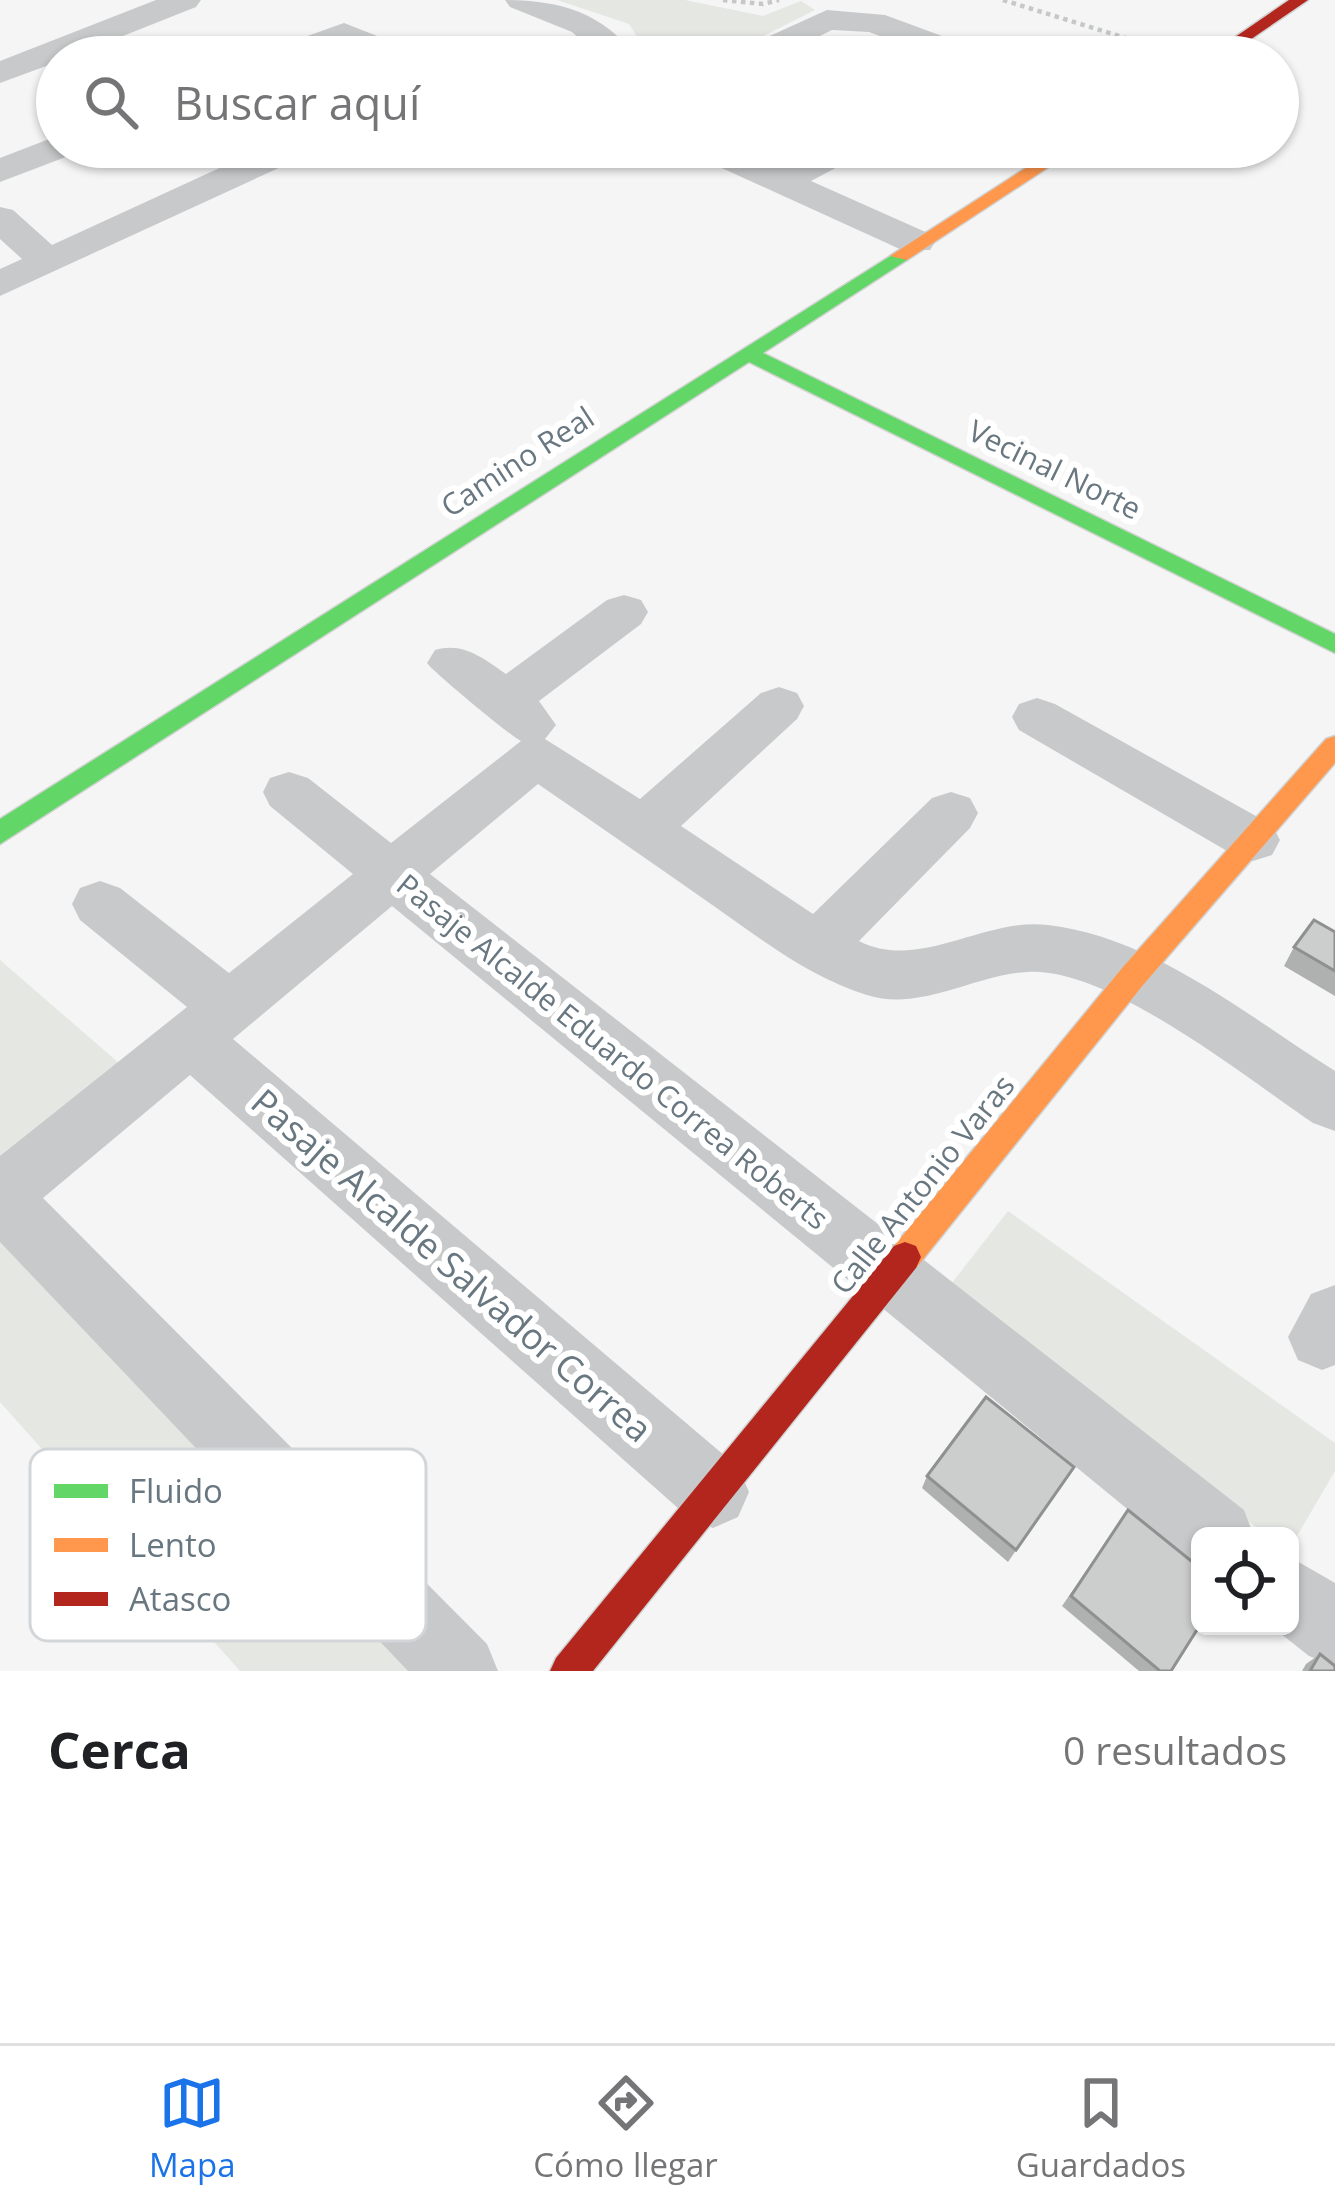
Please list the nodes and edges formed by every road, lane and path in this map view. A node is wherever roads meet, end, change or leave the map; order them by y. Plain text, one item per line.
1 (184, 0) edge
2 (521, 0) edge
3 (723, 0) edge
4 (779, 0) edge
5 (1003, 0) edge
6 (1300, 0) edge
7 (125, 36) edge
8 (595, 36) edge
9 (794, 36) edge
10 (911, 36) edge
11 (1119, 36) edge
12 (1246, 36) edge
13 (36, 63) edge
14 (0, 73) edge
15 (36, 156) edge
16 (249, 168) edge
17 (754, 168) edge
18 (808, 168) edge
19 (1036, 168) edge
20 (0, 171) edge
21 (784, 181) junction
22 (0, 218) edge
23 (916, 242) junction
24 (47, 262) junction
25 (0, 284) edge
26 (746, 353) junction
27 (624, 612) dead end
28 (1335, 644) edge
29 (452, 663) dead end
30 (507, 699) junction
31 (779, 706) dead end
32 (1036, 717) dead end
33 (1335, 746) edge
34 (536, 756) junction
35 (289, 792) dead end
36 (951, 813) dead end
37 (644, 828) junction
38 (0, 833) edge
39 (1252, 840) junction
40 (391, 873) junction
41 (100, 904) dead end
42 (817, 947) junction
43 (1133, 976) junction
44 (210, 1023) junction
45 (1335, 1104) edge
46 (0, 1197) edge
47 (891, 1274) junction
48 (245, 1449) edge
49 (713, 1492) junction
50 (1207, 1527) edge
51 (1299, 1601) edge
52 (1335, 1630) edge
53 (426, 1636) edge
54 (460, 1671) edge
55 (569, 1671) edge

1 - 7 street
2 - 8 street
3 - 4 path
5 - 11 path
6 - 12 main road
9 - 10 street
13 - 14 street
15 - 20 street
16 - 24 street
17 - 21 street
18 - 21 street
19 - 23 main road, Camino Real
21 - 23 street
22 - 24 street
23 - 26 main road, Camino Real
24 - 25 street
26 - 28 main road, Vecinal Norte
26 - 38 main road, Camino Real
27 - 30 street
29 - 30 street
30 - 34 street
31 - 37 street
32 - 39 street
33 - 39 main road, Calle Antonio Varas
34 - 37 street
34 - 40 street
35 - 40 street, Pasaje Alcalde Eduardo Correa Roberts
36 - 42 street
37 - 42 street
39 - 43 main road, Calle Antonio Varas
40 - 44 street
40 - 47 street, Pasaje Alcalde Eduardo Correa Roberts
41 - 44 street, Pasaje Alcalde Salvador Correa
42 - 43 street
43 - 45 street
43 - 47 main road, Calle Antonio Varas
44 - 46 street
44 - 49 street, Pasaje Alcalde Salvador Correa
46 - 48 street
47 - 49 main road, Calle Antonio Varas
47 - 50 street, Pasaje Alcalde Eduardo Correa Roberts
49 - 55 main road, Calle Antonio Varas
51 - 52 street
53 - 54 street

